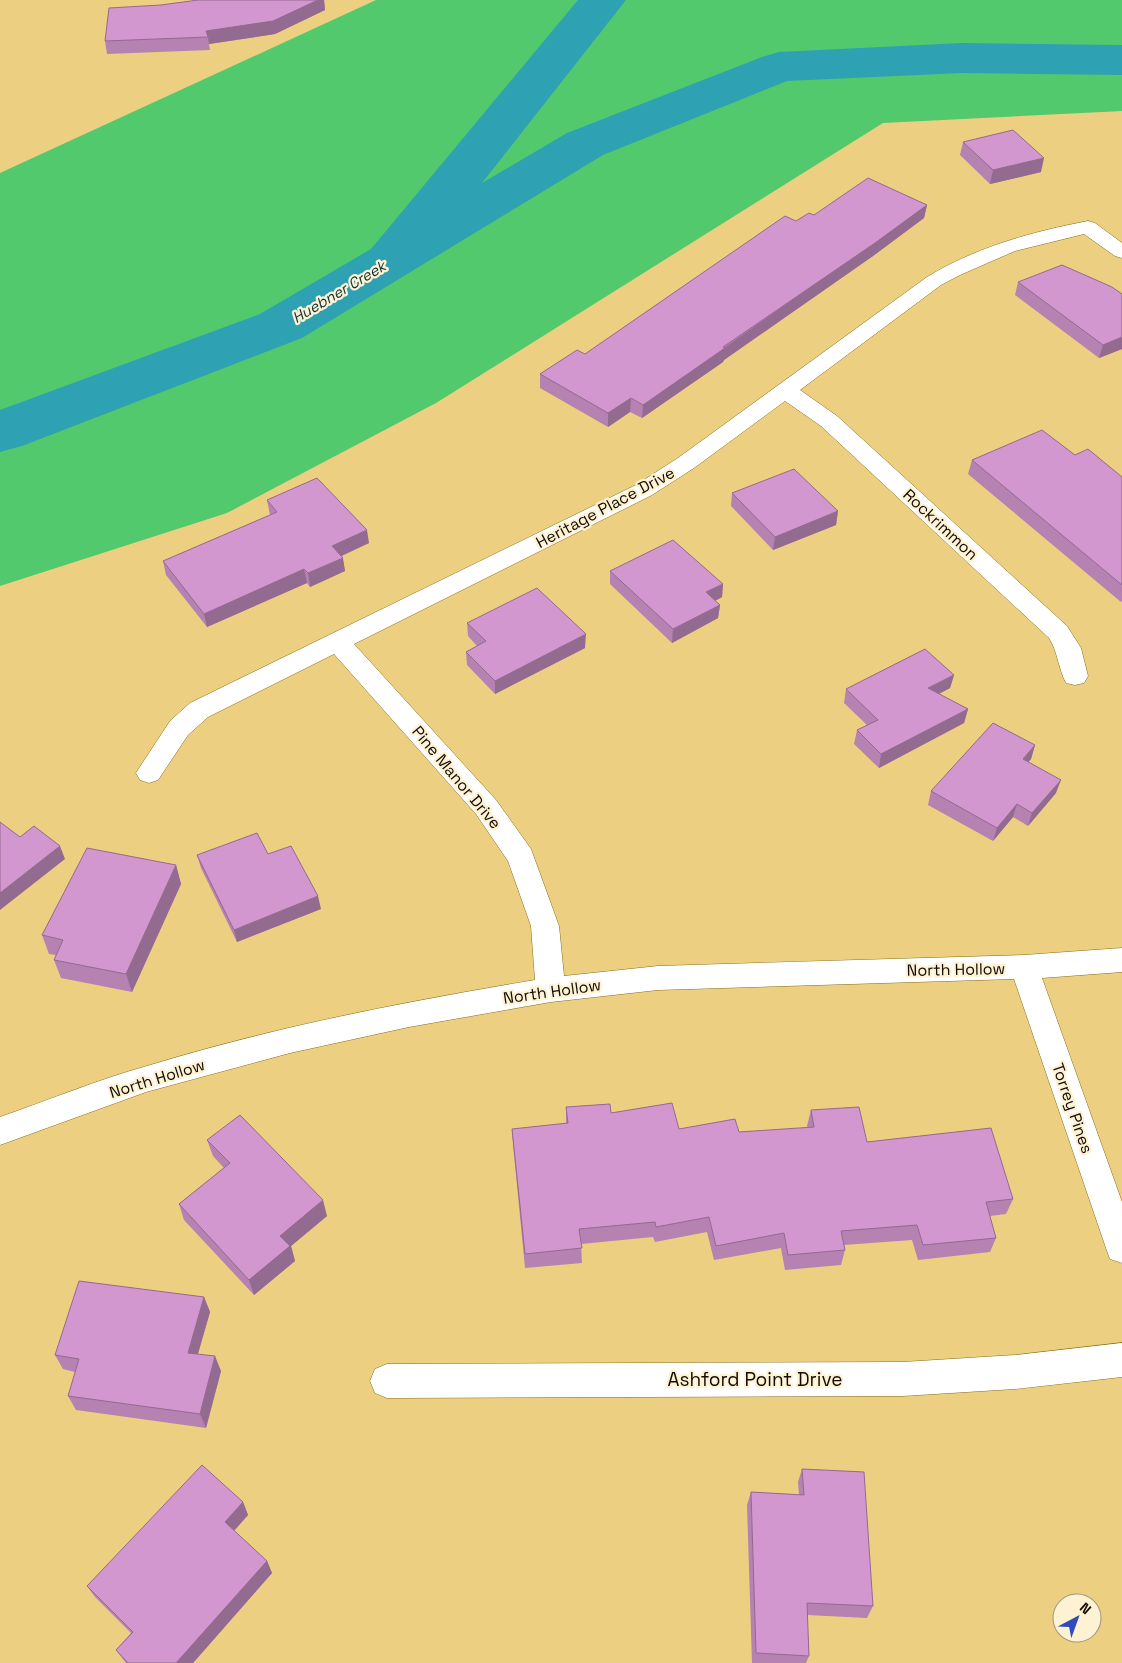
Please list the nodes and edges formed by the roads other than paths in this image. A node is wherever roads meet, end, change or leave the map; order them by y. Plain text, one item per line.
1 (1122, 252) edge
2 (785, 390) junction
3 (338, 642) junction
4 (1075, 676) dead end
5 (149, 773) dead end
6 (1122, 960) edge
7 (1024, 967) junction
8 (551, 990) junction
9 (0, 1130) edge
10 (1122, 1248) edge
11 (1122, 1360) edge
12 (387, 1381) dead end

1 - 2 street, Heritage Place Drive
2 - 3 street, Heritage Place Drive
2 - 4 street, Rockrimmon
3 - 5 street, Heritage Place Drive
3 - 8 street, Pine Manor Drive
6 - 7 street, North Hollow
7 - 8 street, North Hollow
7 - 10 street, Torrey Pines
8 - 9 street, North Hollow
11 - 12 street, Ashford Point Drive

